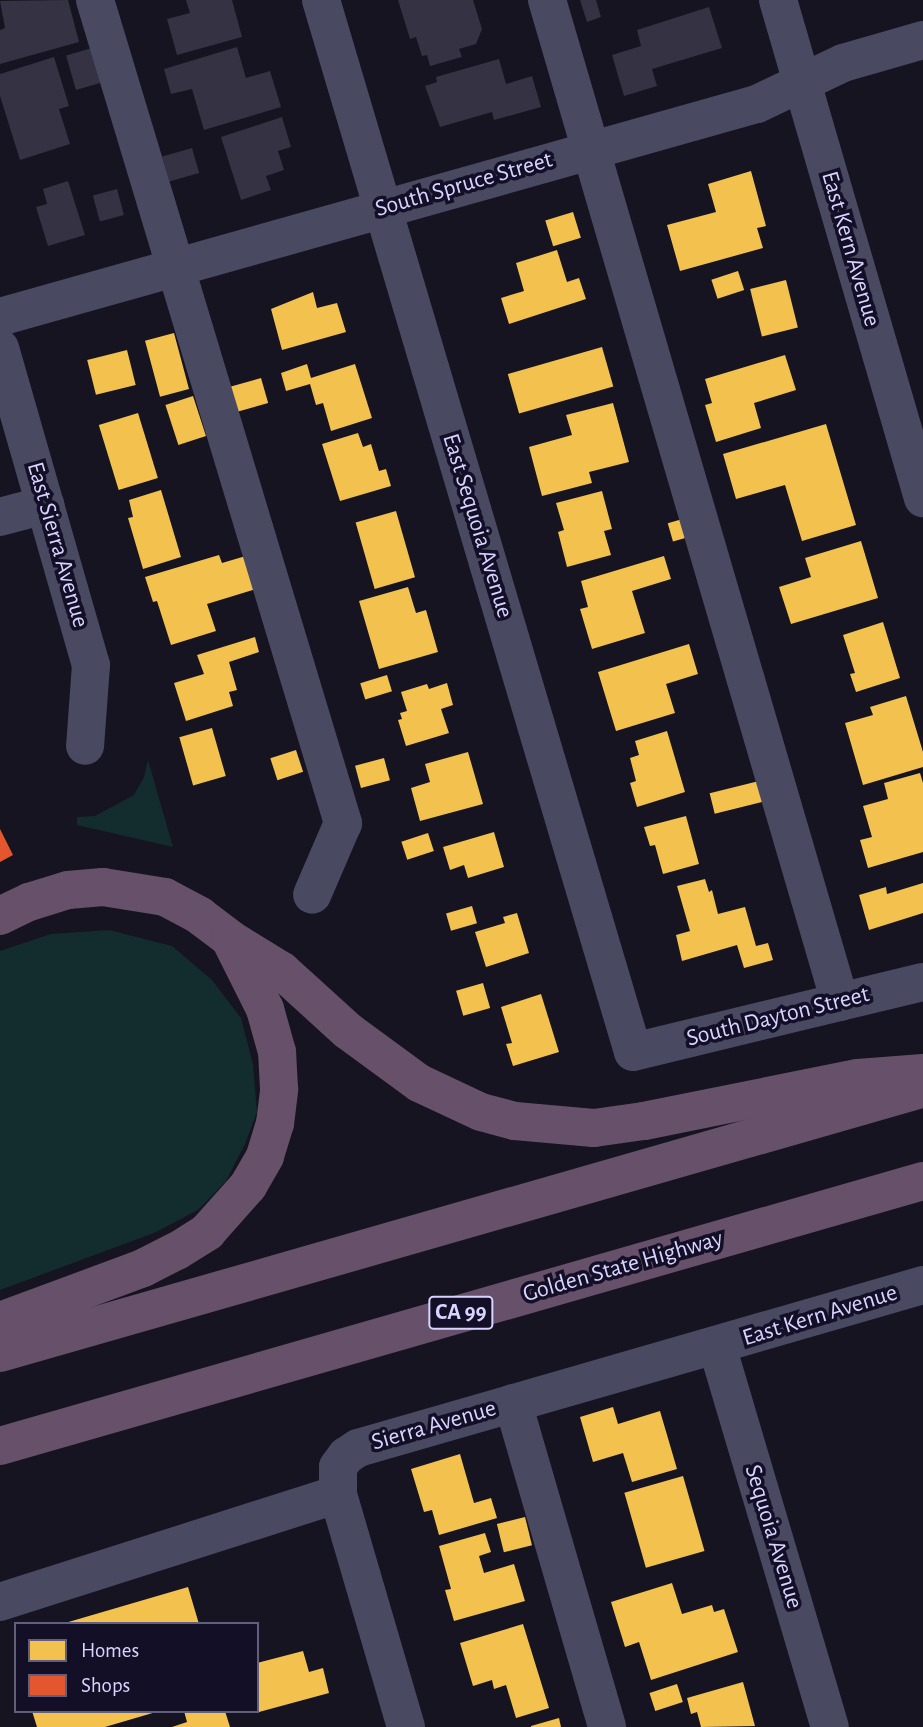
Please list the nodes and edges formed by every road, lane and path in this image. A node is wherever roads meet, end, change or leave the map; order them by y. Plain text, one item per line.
1 (95, 0) edge
2 (321, 0) edge
3 (547, 0) edge
4 (778, 0) edge
5 (923, 40) edge
6 (801, 81) junction
7 (591, 150) junction
8 (382, 208) junction
9 (174, 267) junction
10 (0, 317) edge
11 (0, 348) edge
12 (923, 498) edge
13 (45, 505) junction
14 (0, 517) edge
15 (86, 746) dead end
16 (312, 895) dead end
17 (0, 916) edge
18 (230, 939) junction
19 (923, 982) edge
20 (840, 1002) junction
21 (633, 1052) joint
22 (923, 1073) edge
23 (923, 1089) edge
24 (923, 1181) edge
25 (923, 1285) edge
26 (0, 1321) edge
27 (717, 1346) junction
28 (0, 1353) edge
29 (513, 1403) junction
30 (0, 1446) edge
31 (338, 1494) junction
32 (0, 1602) edge
33 (406, 1727) edge
34 (607, 1727) edge
35 (830, 1727) edge

1 - 9 street
2 - 8 street, East Sequoia Avenue
3 - 7 street
4 - 6 street, East Kern Avenue
5 - 6 street, South Spruce Street
6 - 7 street, South Spruce Street
6 - 12 street, East Kern Avenue
7 - 8 street, South Spruce Street
7 - 20 street
8 - 9 street, South Spruce Street
8 - 21 street, East Sequoia Avenue
9 - 10 street, South Spruce Street
9 - 16 street
11 - 13 street, East Sierra Avenue
13 - 14 street
13 - 15 street, East Sierra Avenue
17 - 18 highway
18 - 22 highway
18 - 26 highway
19 - 20 street, South Dayton Street
20 - 21 street, South Dayton Street
23 - 28 highway
24 - 30 highway, Golden State Highway / CA 99
25 - 27 street, East Kern Avenue
27 - 29 street, Sierra Avenue
27 - 35 street, Sequoia Avenue
29 - 31 street, Sierra Avenue
29 - 34 street
31 - 32 street
31 - 33 street, Sierra Avenue

